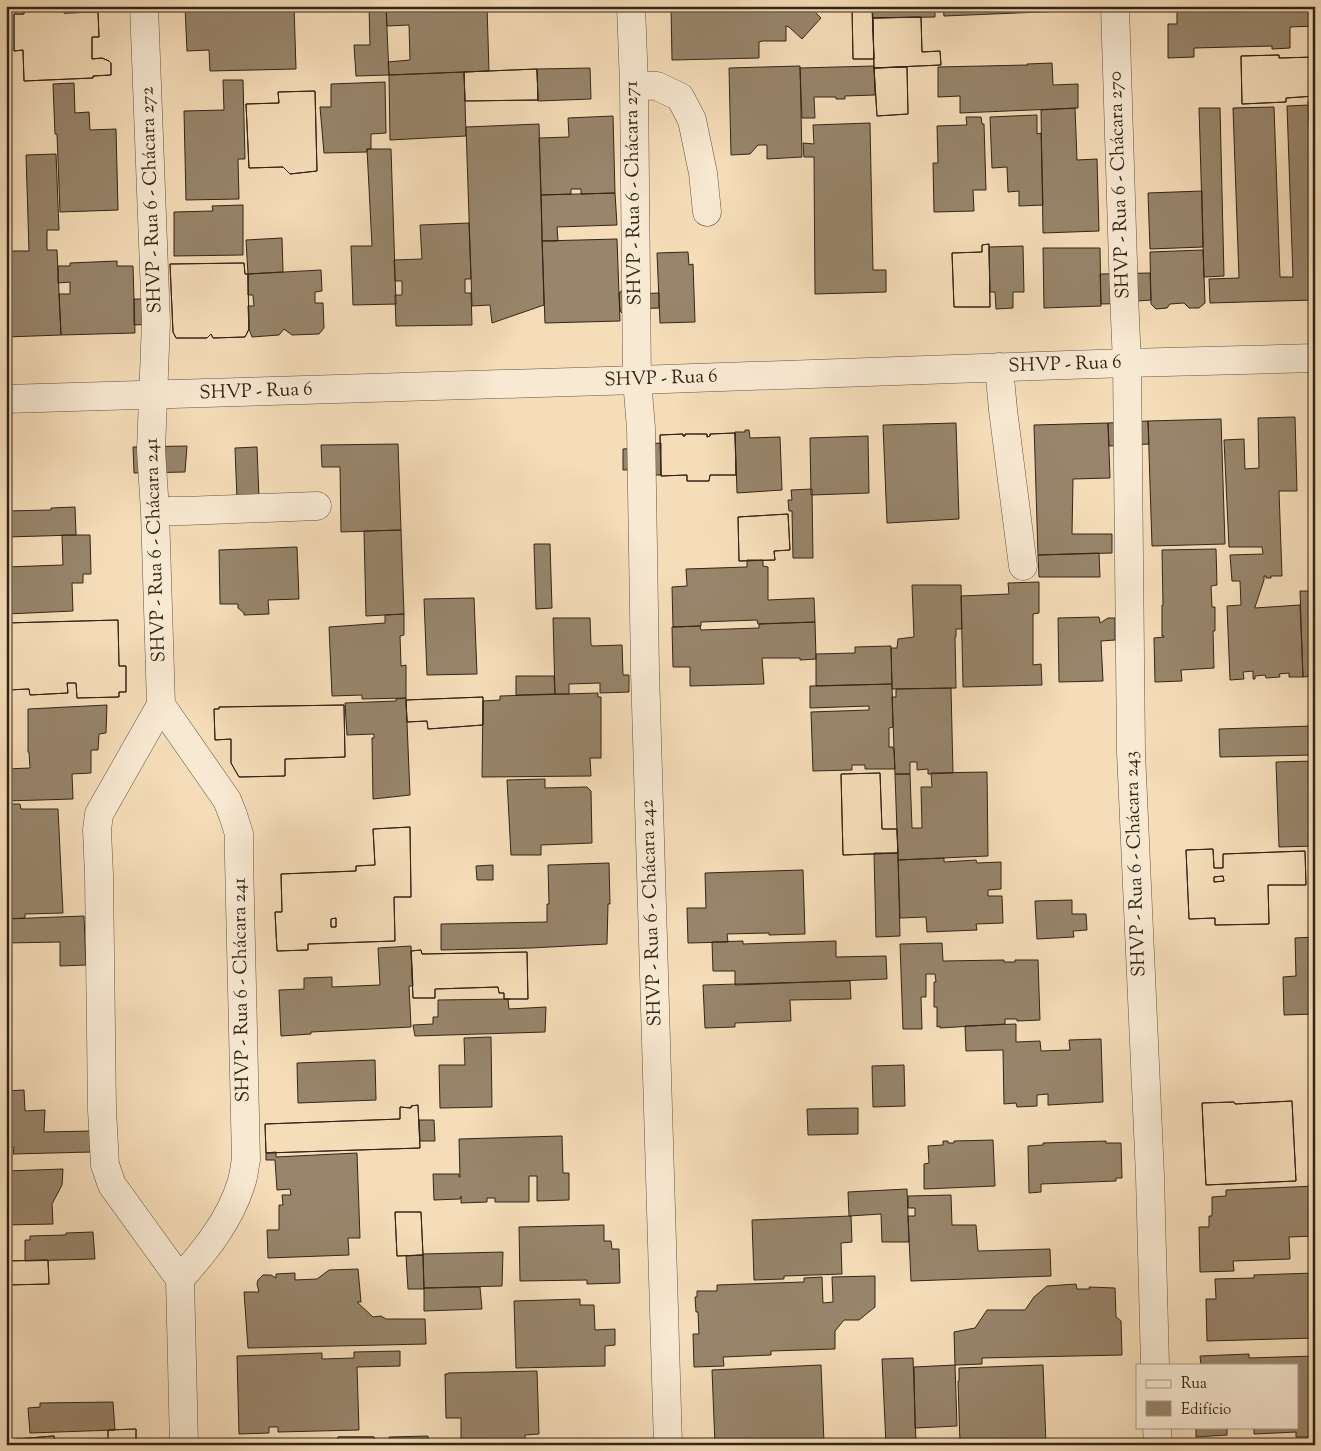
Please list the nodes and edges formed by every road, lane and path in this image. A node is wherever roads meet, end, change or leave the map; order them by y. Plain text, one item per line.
1 (144, 6) edge
2 (631, 6) edge
3 (1115, 6) edge
4 (634, 85) junction
5 (707, 212) dead end
6 (1315, 358) edge
7 (1128, 363) junction
8 (999, 367) junction
9 (637, 380) junction
10 (152, 395) junction
11 (6, 399) edge
12 (317, 506) dead end
13 (155, 511) junction
14 (1023, 566) dead end
15 (161, 705) junction
16 (180, 1279) junction
17 (1155, 1364) edge
18 (1157, 1428) edge
19 (184, 1445) edge
20 (668, 1445) edge
21 (1158, 1445) edge

1 - 10 street, SHVP - Rua 6 - Chácara 272
2 - 4 street, SHVP - Rua 6 - Chácara 271
3 - 7 street, SHVP - Rua 6 - Chácara 270
4 - 5 street
4 - 9 street, SHVP - Rua 6 - Chácara 271
6 - 7 street, SHVP - Rua 6
7 - 8 street, SHVP - Rua 6
7 - 17 street, SHVP - Rua 6 - Chácara 243
8 - 9 street, SHVP - Rua 6
8 - 14 street
9 - 10 street, SHVP - Rua 6
9 - 20 street, SHVP - Rua 6 - Chácara 242
10 - 11 street, SHVP - Rua 6
10 - 13 street, SHVP - Rua 6 - Chácara 241
12 - 13 street
13 - 15 street, SHVP - Rua 6 - Chácara 241
15 - 16 street
15 - 16 street, SHVP - Rua 6 - Chácara 241
16 - 19 street
18 - 21 street

